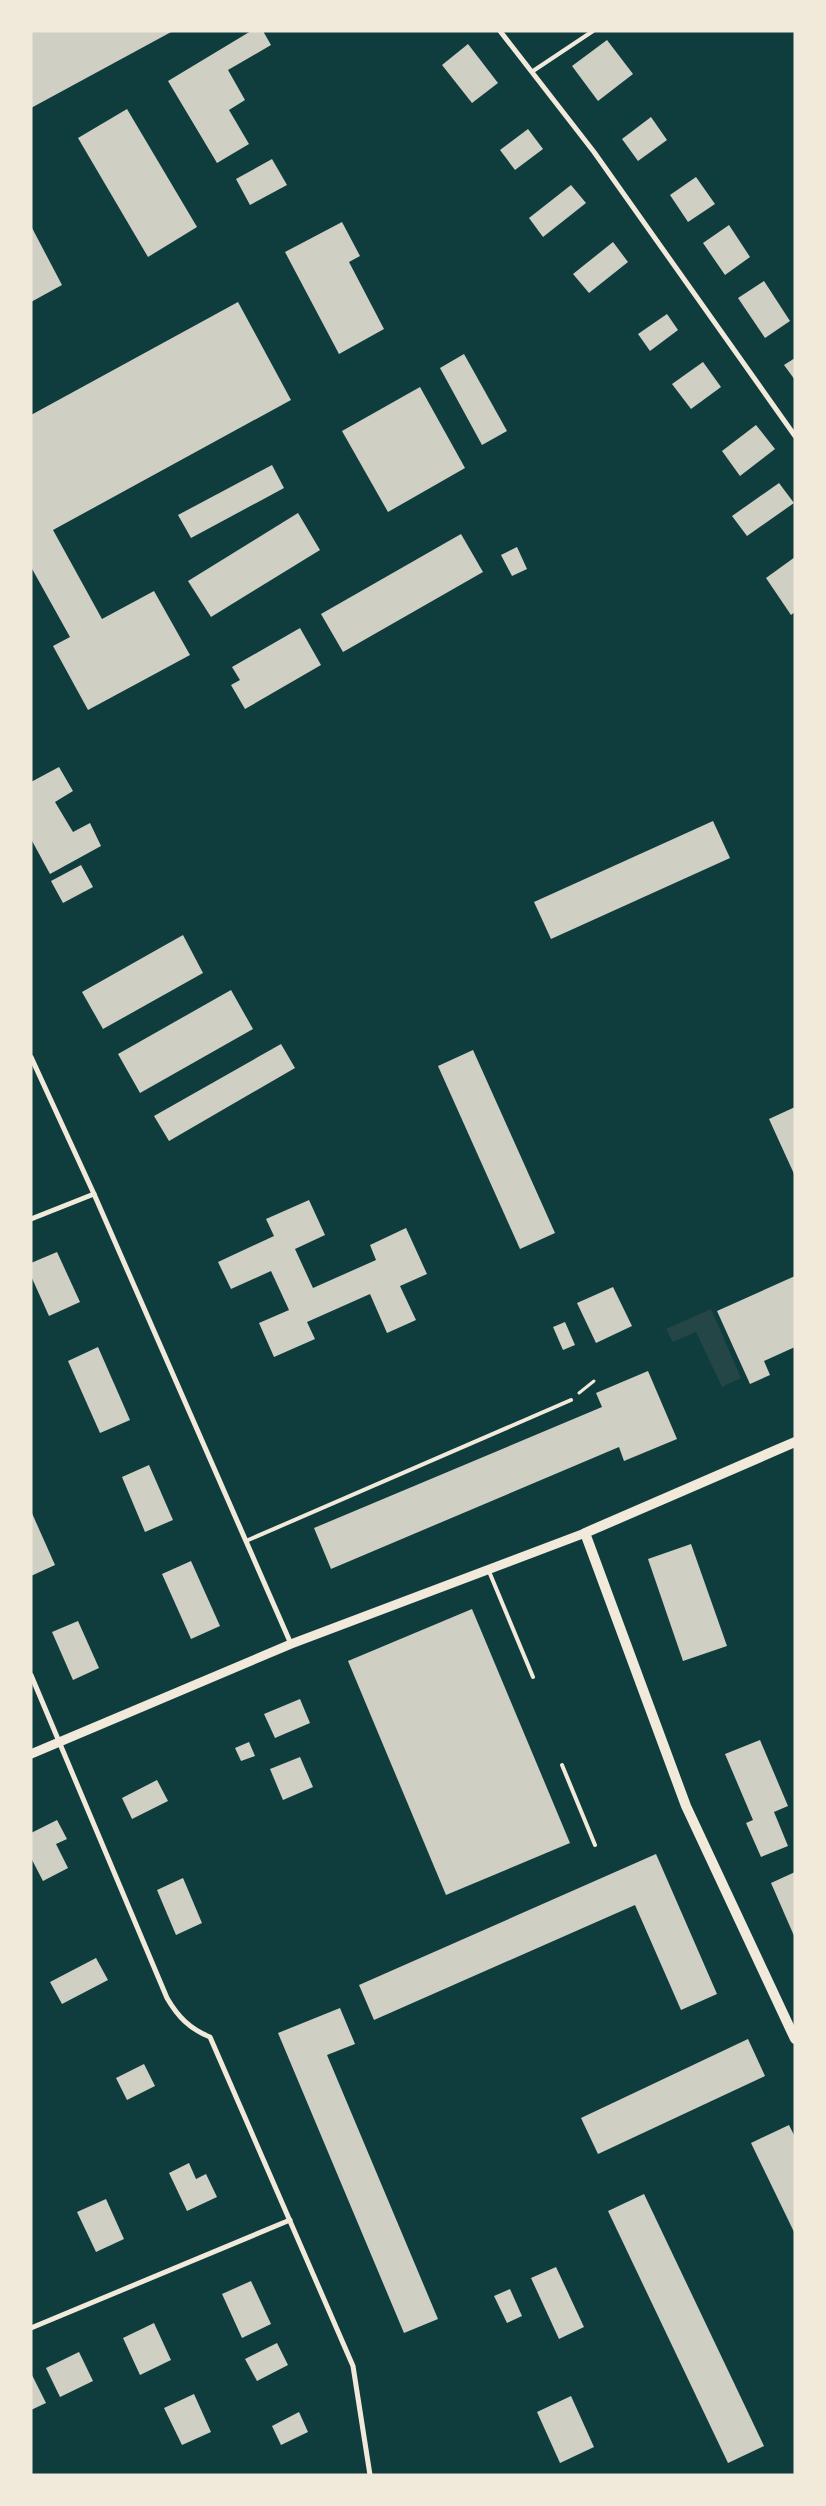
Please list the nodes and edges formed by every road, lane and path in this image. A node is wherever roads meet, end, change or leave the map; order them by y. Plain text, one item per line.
1 (500, 31) edge
2 (593, 31) edge
3 (533, 71) junction
4 (795, 436) edge
5 (31, 1057) edge
6 (94, 1194) junction
7 (31, 1219) edge
8 (594, 1381) dead end
9 (571, 1400) joint
10 (795, 1442) edge
11 (584, 1533) junction
12 (246, 1541) junction
13 (488, 1569) junction
14 (291, 1644) junction
15 (31, 1675) edge
16 (533, 1677) dead end
17 (60, 1742) junction
18 (31, 1754) edge
19 (562, 1765) dead end
20 (595, 1845) dead end
21 (795, 2039) edge
22 (290, 2220) junction
23 (31, 2328) edge
24 (370, 2475) edge

1 - 3 street
2 - 3 lane
3 - 4 street
5 - 6 street
6 - 7 street
6 - 12 street
8 - 9 path
9 - 12 lane
10 - 11 main road
11 - 13 street
11 - 21 main road
12 - 14 street
13 - 14 street
13 - 16 lane
14 - 17 street
15 - 17 street
17 - 18 street
17 - 22 street
19 - 20 lane
22 - 23 street
22 - 24 street

